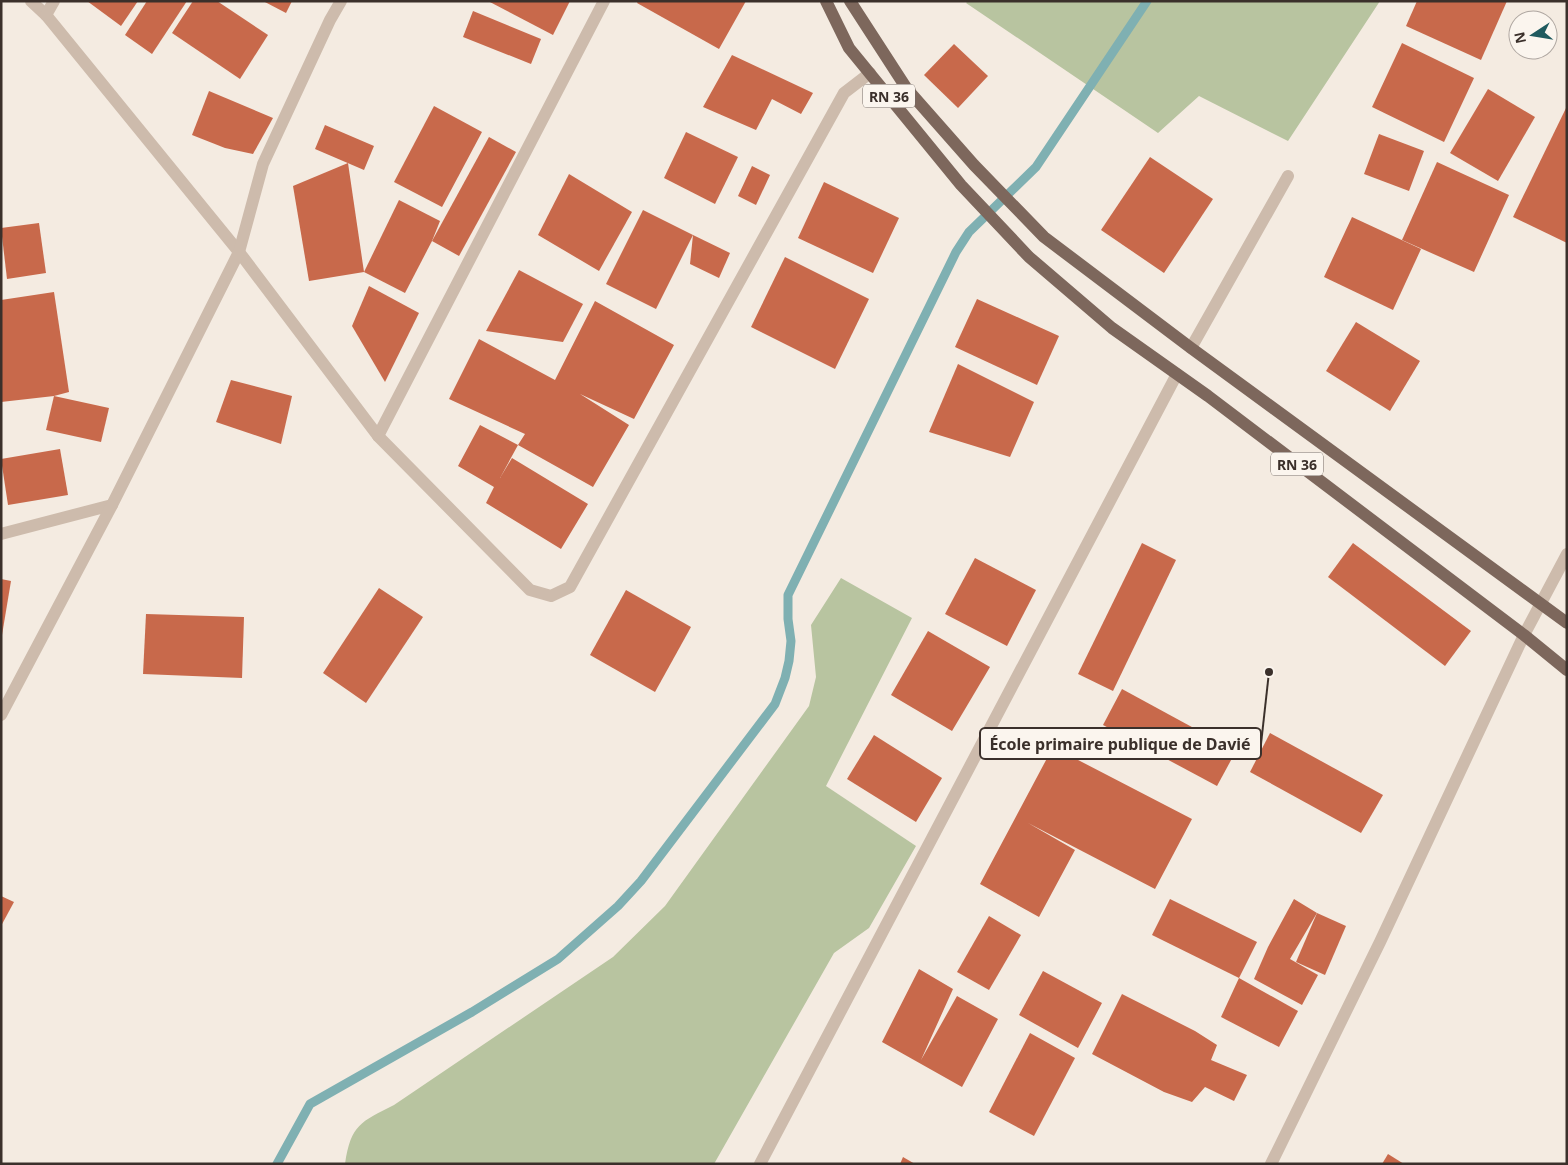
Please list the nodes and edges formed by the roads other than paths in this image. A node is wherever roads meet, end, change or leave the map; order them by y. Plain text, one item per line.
1 (31, 1) edge
2 (54, 1) edge
3 (341, 1) edge
4 (604, 1) edge
5 (826, 1) edge
6 (850, 1) edge
7 (46, 15) junction
8 (870, 73) junction
9 (1288, 176) dead end
10 (239, 252) junction
11 (1191, 348) junction
12 (1177, 374) junction
13 (378, 436) junction
14 (112, 504) junction
15 (1, 534) edge
16 (1567, 554) edge
17 (1541, 603) junction
18 (1567, 624) edge
19 (1524, 635) junction
20 (1567, 670) edge
21 (1, 715) edge
22 (760, 1164) edge
23 (1272, 1164) edge

1 - 7 street
2 - 7 street
3 - 10 street
4 - 13 street
5 - 8 main road, RN 36
6 - 11 main road, RN 36
7 - 10 street
8 - 12 main road, RN 36
8 - 13 street
9 - 11 street
10 - 13 street
10 - 14 street
11 - 17 main road, RN 36
12 - 19 main road, RN 36
12 - 22 street
14 - 15 street
14 - 21 street
16 - 17 street
17 - 18 main road, RN 36
17 - 19 street
19 - 20 main road, RN 36
19 - 23 street

